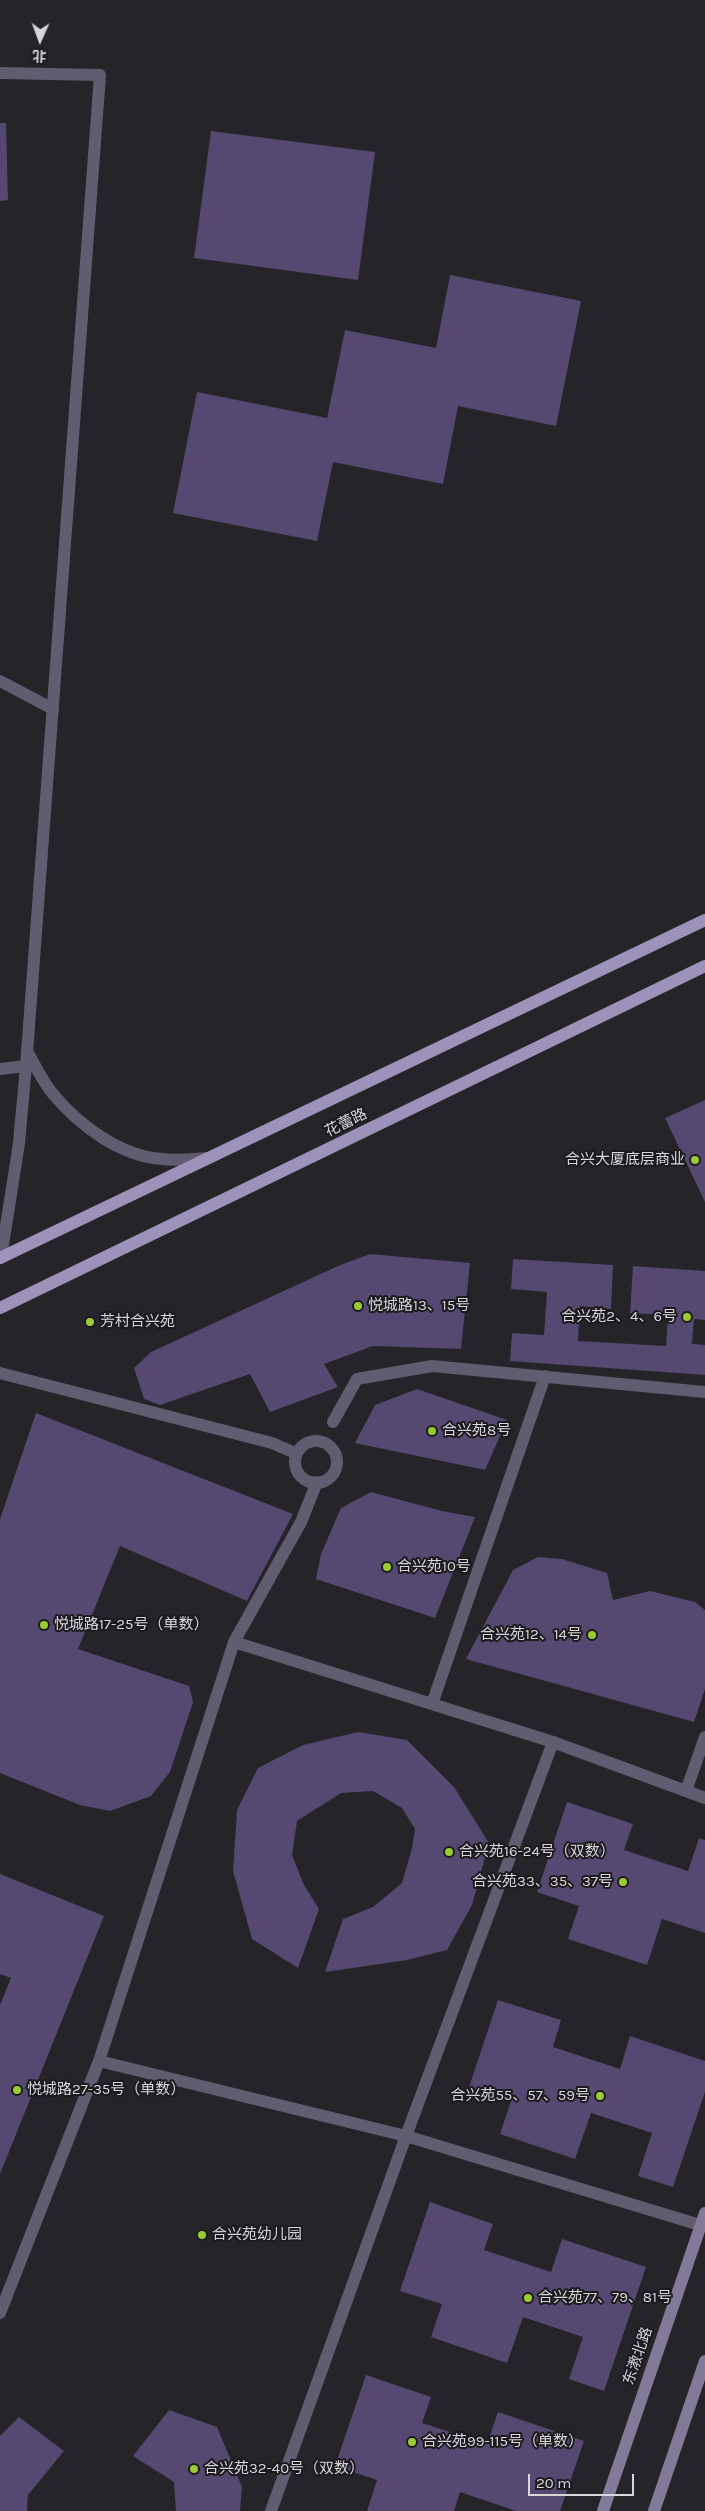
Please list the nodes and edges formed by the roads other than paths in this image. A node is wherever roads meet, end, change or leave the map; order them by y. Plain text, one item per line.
1 (0, 73) edge
2 (0, 681) edge
3 (52, 709) junction
4 (705, 920) edge
5 (705, 966) edge
6 (27, 1051) junction
7 (26, 1066) junction
8 (0, 1069) edge
9 (208, 1158) junction
10 (0, 1260) edge
11 (0, 1308) edge
12 (0, 1373) edge
13 (545, 1376) junction
14 (705, 1392) edge
15 (323, 1444) junction
16 (296, 1453) junction
17 (318, 1482) junction
18 (234, 1642) junction
19 (432, 1704) junction
20 (705, 1737) edge
21 (553, 1742) junction
22 (686, 1791) junction
23 (705, 1798) edge
24 (99, 2062) junction
25 (406, 2136) junction
26 (705, 2213) edge
27 (700, 2226) junction
28 (0, 2313) edge
29 (705, 2361) edge
30 (271, 2511) edge
31 (603, 2511) edge
32 (654, 2511) edge

1 - 3 street
2 - 3 street
3 - 6 street
4 - 9 main road, 花蕾路
5 - 11 main road, 花蕾路
6 - 7 street
6 - 9 street
7 - 8 street
7 - 10 street
9 - 10 main road, 花蕾路
12 - 16 street
13 - 14 street
13 - 15 street
13 - 19 street
15 - 16 street
15 - 17 street
16 - 17 street
17 - 18 street
18 - 19 street
18 - 24 street
19 - 21 street
20 - 22 street
21 - 22 street
21 - 25 street
22 - 23 street
24 - 25 street
24 - 28 street
25 - 27 street
25 - 30 street
26 - 27 main road, 东漖北路
27 - 31 main road, 东漖北路
29 - 32 main road

